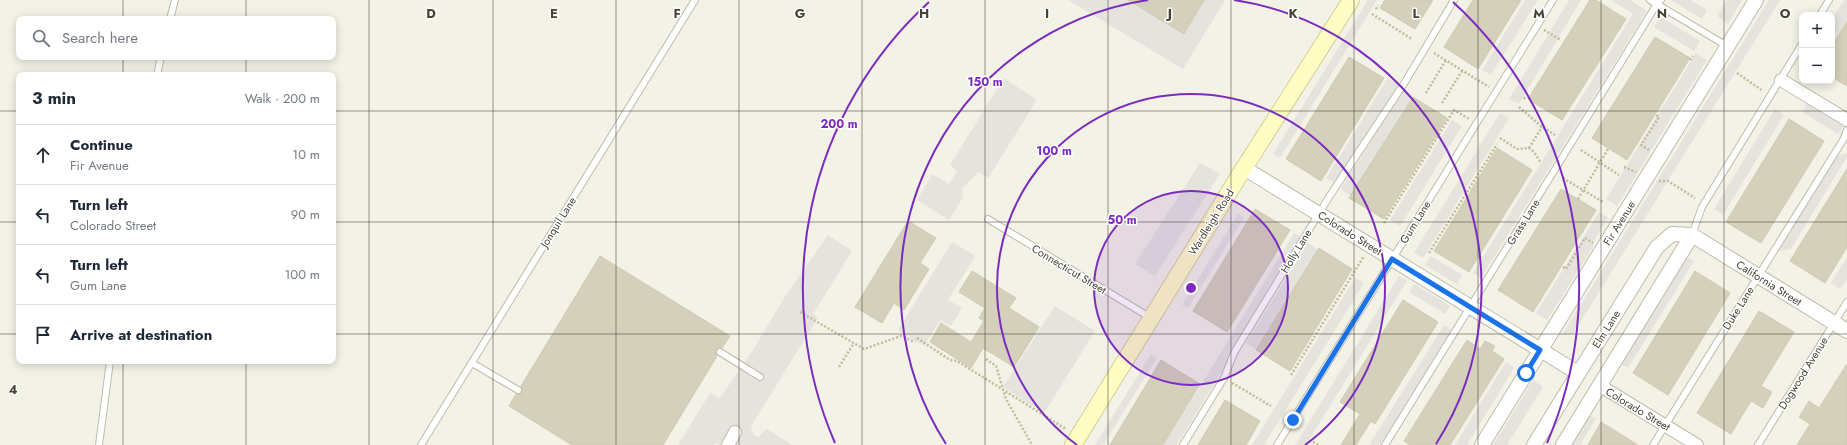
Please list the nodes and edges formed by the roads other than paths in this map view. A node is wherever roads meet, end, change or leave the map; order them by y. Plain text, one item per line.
1 (175, 0) edge
2 (694, 0) edge
3 (1351, 0) edge
4 (1454, 0) edge
5 (1553, 0) edge
6 (1650, 0) edge
7 (1756, 0) edge
8 (1829, 0) edge
9 (1659, 2) edge
10 (1822, 12) edge
11 (171, 16) edge
12 (1727, 46) junction
13 (1800, 48) edge
14 (160, 60) edge
15 (158, 72) edge
16 (1781, 80) junction
17 (1847, 120) edge
18 (1847, 130) edge
19 (1244, 168) junction
20 (1319, 214) junction
21 (988, 219) dead end
22 (1692, 235) junction
23 (1392, 259) junction
24 (1758, 275) junction
25 (1847, 302) edge
26 (1470, 307) junction
27 (1151, 319) junction
28 (1834, 323) junction
29 (1847, 331) edge
30 (1540, 350) junction
31 (720, 352) dead end
32 (472, 363) junction
33 (110, 364) edge
34 (1578, 373) junction
35 (760, 377) dead end
36 (1599, 385) junction
37 (518, 390) dead end
38 (1665, 426) junction
39 (735, 432) dead end
40 (99, 445) edge
41 (421, 445) edge
42 (728, 445) edge
43 (1073, 445) edge
44 (1183, 445) edge
45 (1277, 445) edge
46 (1384, 445) edge
47 (1482, 445) edge
48 (1534, 445) edge
49 (1563, 445) edge
50 (1653, 445) edge
51 (1697, 445) edge
52 (1758, 445) edge

1 - 11 lane
2 - 32 lane, Jonquil Lane
3 - 19 main road, Wardleigh Road
4 - 20 lane, Holly Lane
5 - 23 lane, Gum Lane
6 - 9 lane
7 - 12 street, Fir Avenue
8 - 10 lane
9 - 12 lane
9 - 26 lane, Grass Lane
12 - 30 street, Fir Avenue
13 - 16 lane
14 - 15 lane
16 - 17 street
16 - 22 lane
18 - 24 lane, Duke Lane
19 - 20 street, Colorado Street
19 - 27 main road, Wardleigh Road
20 - 23 street, Colorado Street
20 - 44 lane, Holly Lane
21 - 27 lane, Connecticut Street
22 - 24 street, California Street
22 - 34 street, Elm Lane
22 - 36 street
23 - 26 street, Colorado Street
23 - 45 lane, Gum Lane
24 - 28 street, California Street
24 - 38 lane, Duke Lane
25 - 28 lane, Dogwood Avenue
26 - 30 street, Colorado Street
26 - 46 lane, Grass Lane
27 - 43 main road, Wardleigh Road
28 - 29 street, California Street
28 - 52 lane, Dogwood Avenue
30 - 34 street, Colorado Street
30 - 47 street, Fir Avenue
31 - 35 lane
32 - 37 lane
32 - 41 lane, Jonquil Lane
33 - 40 lane
34 - 48 street, Elm Lane
36 - 38 street, Colorado Street
36 - 49 street
38 - 50 lane, Duke Lane
38 - 51 street, Colorado Street
39 - 42 street

